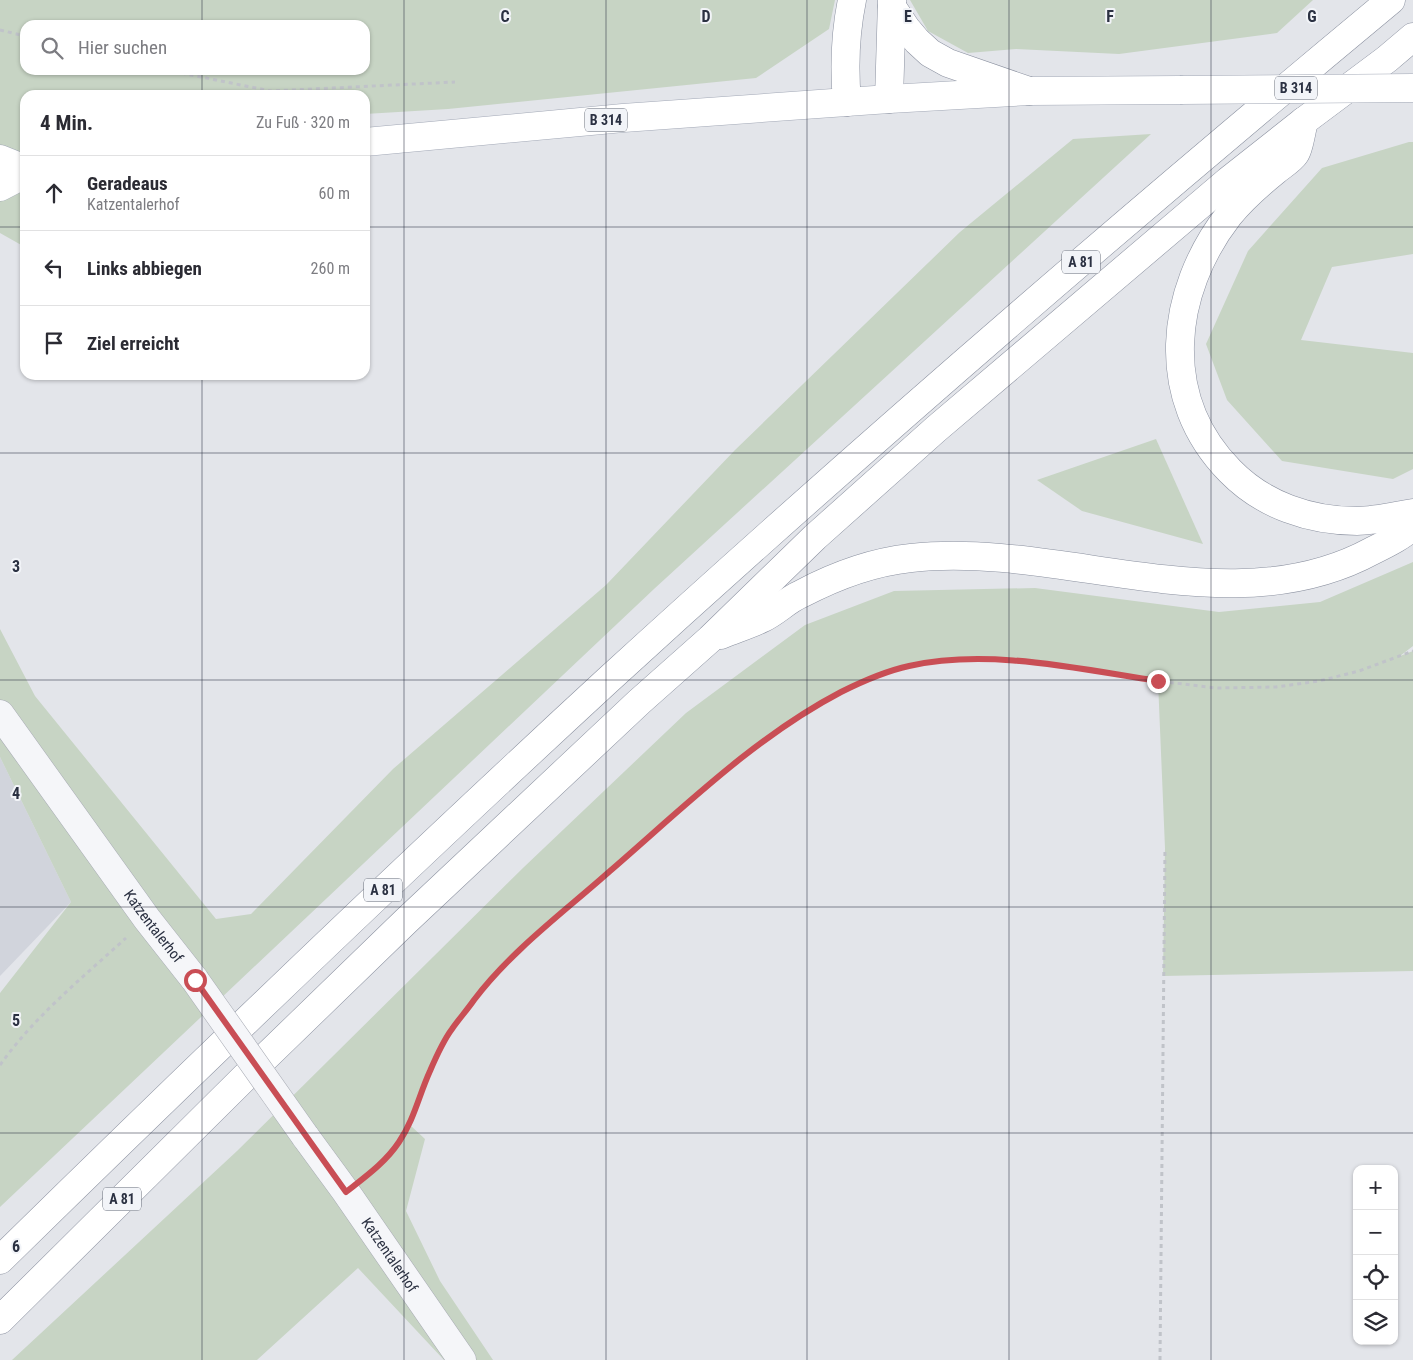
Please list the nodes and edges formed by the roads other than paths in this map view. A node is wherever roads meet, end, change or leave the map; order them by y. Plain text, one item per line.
1 (852, 0) edge
2 (1392, 0) edge
3 (892, 4) edge
4 (1413, 37) edge
5 (1413, 88) edge
6 (1029, 91) junction
7 (889, 100) junction
8 (847, 102) junction
9 (1304, 121) junction
10 (370, 142) edge
11 (0, 159) edge
12 (20, 167) edge
13 (20, 177) edge
14 (0, 187) edge
15 (1413, 513) edge
16 (1413, 526) edge
17 (710, 639) junction
18 (0, 714) edge
19 (0, 1260) edge
20 (0, 1320) edge
21 (462, 1360) edge

1 - 8 main road
2 - 19 main road, A 81
3 - 6 main road
3 - 7 main road
4 - 9 main road, A 81
5 - 6 main road, B 314, bridge
6 - 7 main road, B 314
7 - 8 main road, B 314
8 - 10 main road, B 314
9 - 15 main road
9 - 17 main road, A 81
11 - 12 main road
13 - 14 main road
16 - 17 main road
17 - 20 main road, A 81
18 - 21 street, Katzentalerhof, bridge

